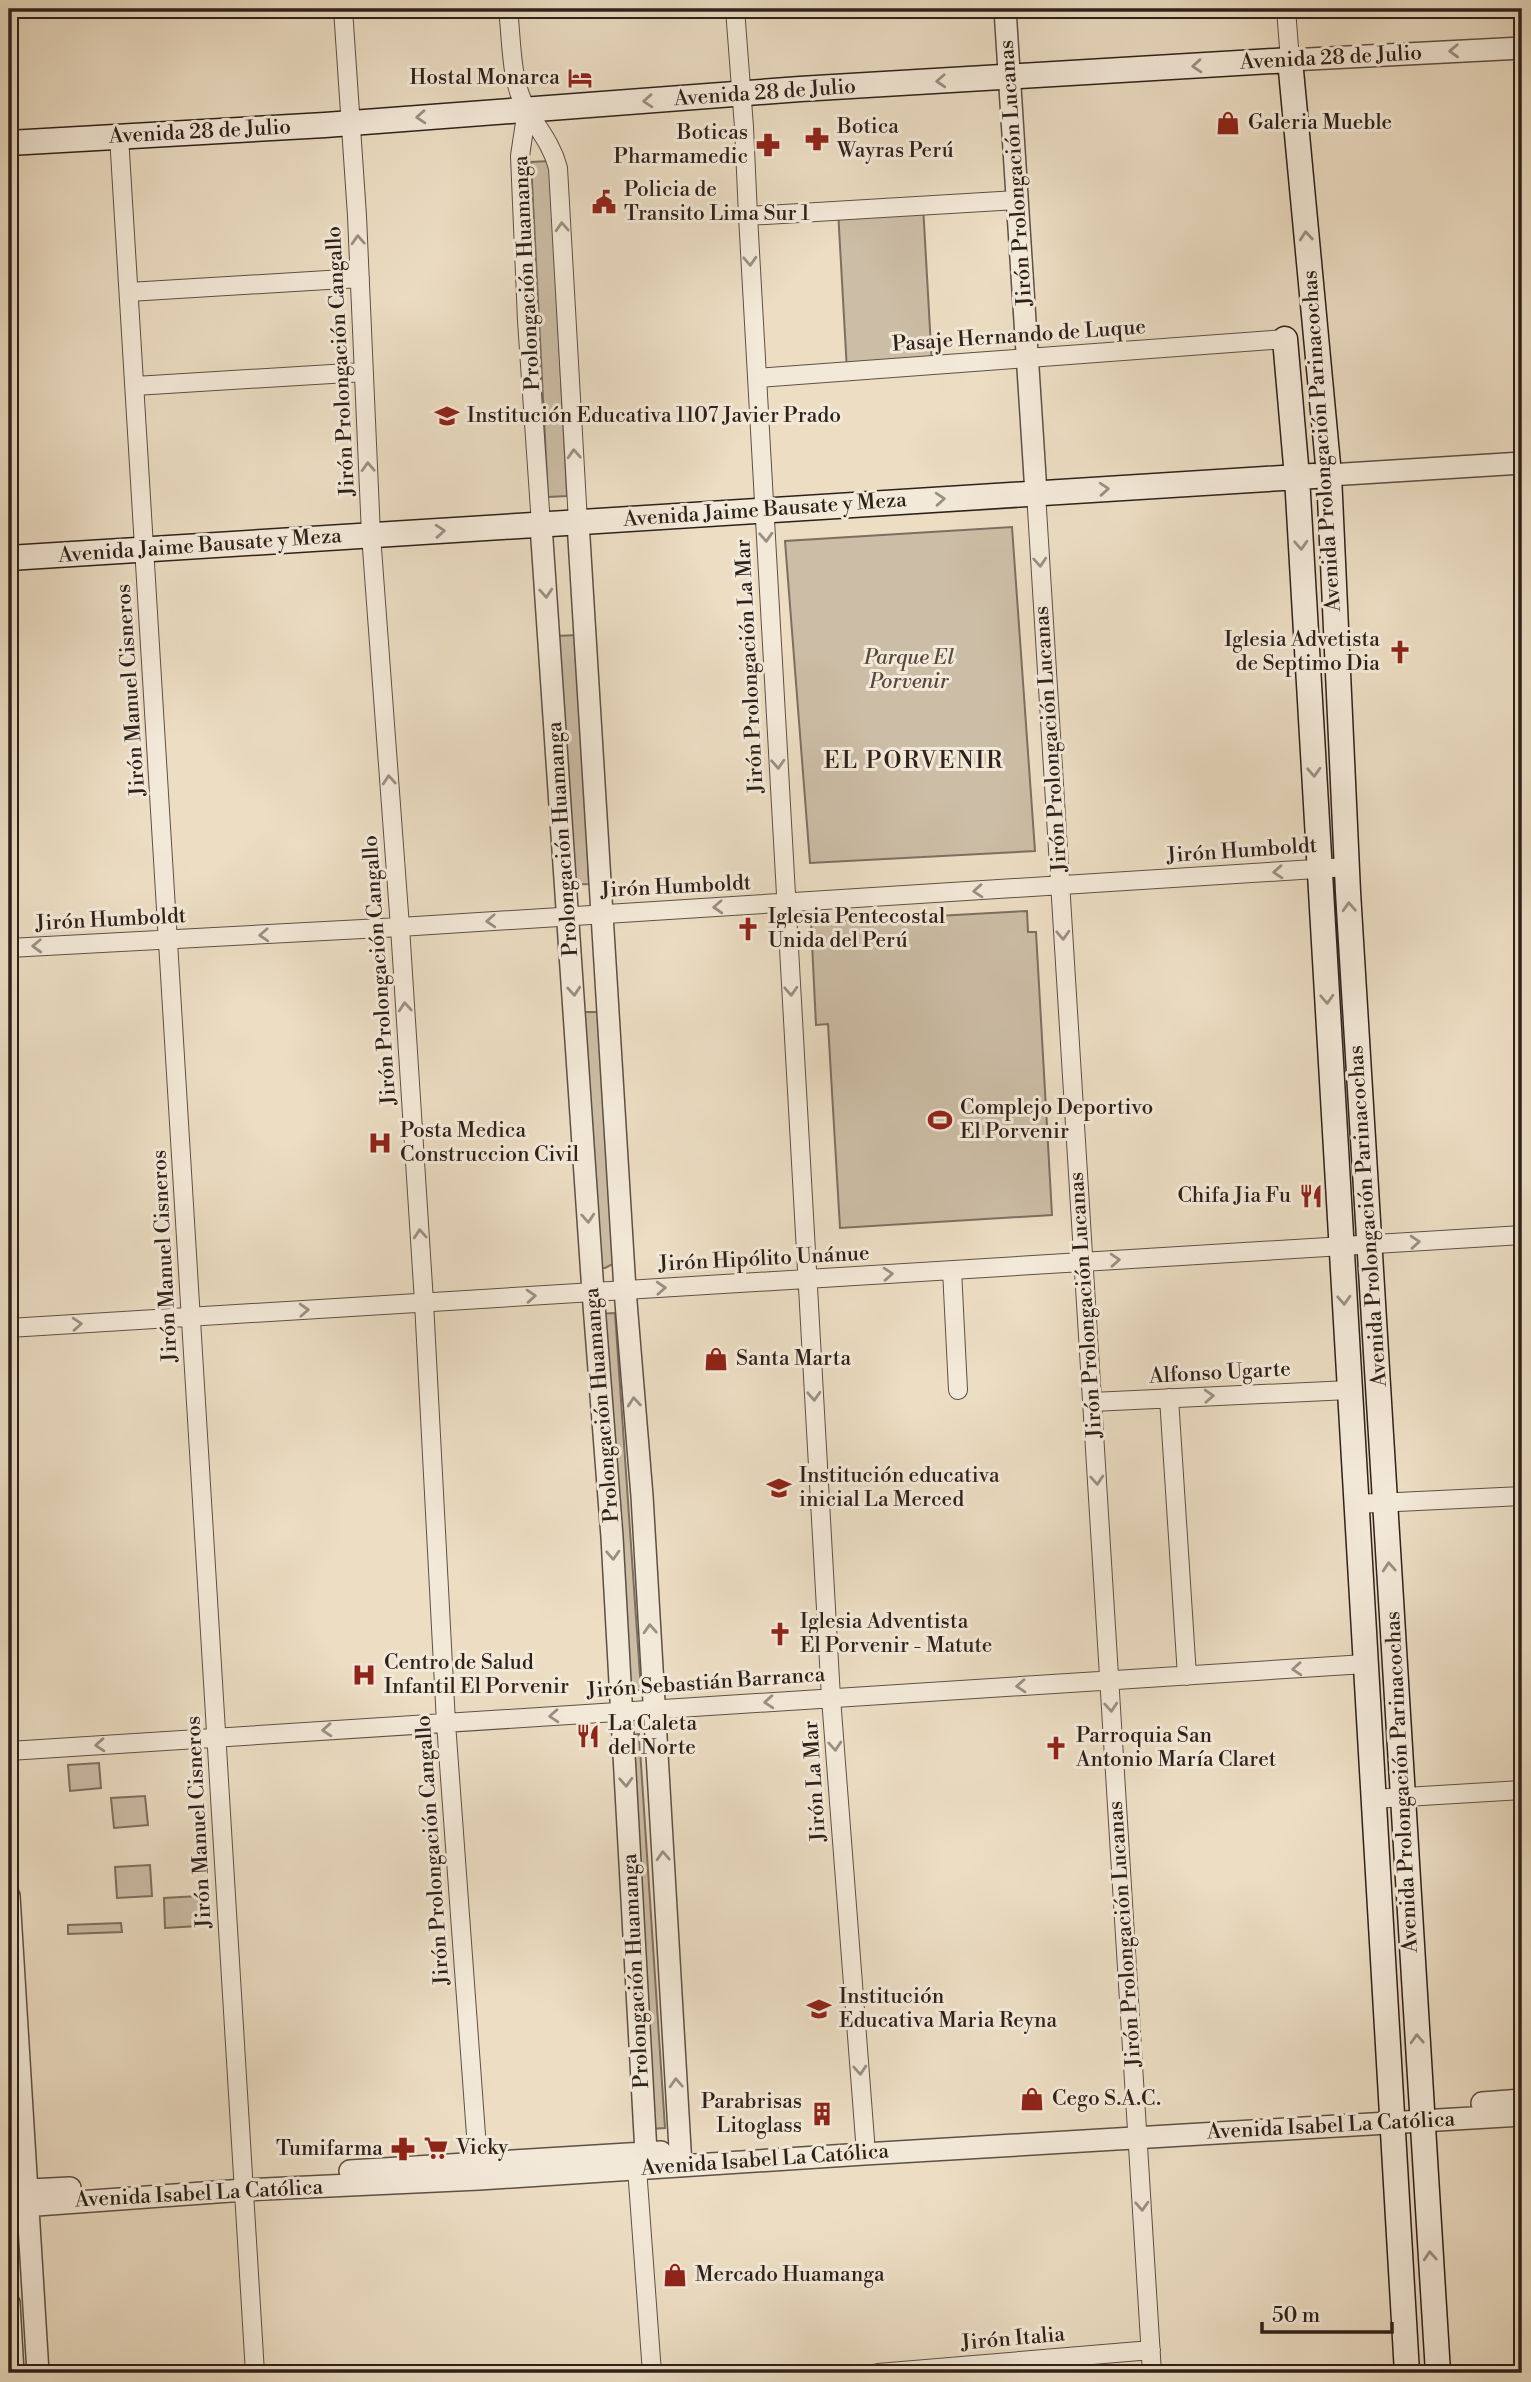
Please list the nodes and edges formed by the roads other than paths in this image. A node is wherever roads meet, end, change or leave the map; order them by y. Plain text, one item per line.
1 (343, 9) edge
2 (508, 9) edge
3 (735, 9) edge
4 (1005, 9) edge
5 (1286, 9) edge
6 (1522, 48) edge
7 (1290, 60) junction
8 (1010, 77) junction
9 (740, 95) junction
10 (527, 109) junction
11 (352, 122) junction
12 (120, 136) junction
13 (9, 143) edge
14 (1017, 200) junction
15 (748, 216) junction
16 (360, 278) junction
17 (129, 292) junction
18 (1285, 339) joint
19 (1027, 358) junction
20 (364, 372) junction
21 (757, 378) junction
22 (135, 386) junction
23 (1522, 463) edge
24 (1329, 475) junction
25 (1297, 477) junction
26 (1035, 494) junction
27 (764, 511) junction
28 (578, 522) junction
29 (541, 525) junction
30 (371, 535) junction
31 (145, 549) junction
32 (9, 558) edge
33 (1346, 867) junction
34 (1320, 869) junction
35 (1060, 886) junction
36 (786, 903) junction
37 (601, 914) junction
38 (569, 916) junction
39 (400, 927) junction
40 (170, 940) junction
41 (9, 948) edge
42 (1522, 1235) edge
43 (1369, 1245) junction
44 (1341, 1246) junction
45 (1083, 1262) junction
46 (952, 1270) junction
47 (807, 1279) junction
48 (625, 1290) junction
49 (593, 1292) junction
50 (424, 1303) junction
51 (191, 1317) junction
52 (9, 1328) edge
53 (958, 1390) dead end
54 (1349, 1390) junction
55 (1169, 1398) junction
56 (1092, 1402) junction
57 (1522, 1496) edge
58 (1385, 1503) junction
59 (1356, 1504) junction
60 (1365, 1664) junction
61 (1187, 1676) junction
62 (1110, 1681) junction
63 (831, 1698) junction
64 (654, 1710) junction
65 (622, 1712) junction
66 (446, 1723) junction
67 (217, 1737) junction
68 (9, 1751) edge
69 (1522, 1790) edge
70 (1404, 1797) junction
71 (1373, 1799) junction
72 (9, 1896) edge
73 (1522, 2100) edge
74 (1421, 2114) junction
75 (1522, 2115) edge
76 (1391, 2116) junction
77 (1137, 2131) junction
78 (865, 2147) junction
79 (681, 2158) junction
80 (641, 2161) junction
81 (479, 2171) junction
82 (244, 2184) junction
83 (18, 2198) edge
84 (9, 2303) edge
85 (1151, 2350) junction
86 (13, 2373) edge
87 (38, 2373) edge
88 (255, 2373) edge
89 (652, 2373) edge
90 (878, 2373) edge
91 (1152, 2373) edge
92 (1407, 2373) edge
93 (1438, 2373) edge

1 - 11 street, Jirón Prolongación Cangallo
2 - 10 street
3 - 9 street, Jirón Prolongación La Mar
4 - 8 street, Jirón Prolongación Lucanas
5 - 7 street
6 -> 7 street, Avenida 28 de Julio
7 -> 8 main road, Avenida 28 de Julio
24 -> 7 main road, Avenida Prolongación Parinacochas
8 -> 9 main road, Avenida 28 de Julio
8 - 14 street, Jirón Prolongación Lucanas
9 -> 10 main road, Avenida 28 de Julio
9 - 15 street, Jirón Prolongación La Mar
10 -> 11 main road, Avenida 28 de Julio
28 -> 10 street, Prolongación Huamanga
10 - 29 street, Prolongación Huamanga
11 - 12 main road, Avenida 28 de Julio
16 -> 11 street, Jirón Prolongación Cangallo
12 - 13 main road, Avenida 28 de Julio
12 - 17 street, Jirón Manuel Cisneros
14 - 15 street
14 - 19 street, Jirón Prolongación Lucanas
15 -> 21 street, Jirón Prolongación La Mar
16 - 17 street
16 - 20 street, Jirón Prolongación Cangallo
17 - 22 street, Jirón Manuel Cisneros
18 - 19 street, Pasaje Hernando de Luque
18 - 25 main road, Avenida Prolongación Parinacochas
19 - 21 street, Pasaje Hernando de Luque
19 - 26 street, Jirón Prolongación Lucanas
20 - 22 street
30 -> 20 street, Jirón Prolongación Cangallo
21 - 27 street, Jirón Prolongación La Mar
22 - 31 street, Jirón Manuel Cisneros
23 - 24 street, Avenida Jaime Bausate y Meza
24 - 25 main road, Avenida Jaime Bausate y Meza
24 - 33 main road, Avenida Prolongación Parinacochas
26 -> 25 main road, Avenida Jaime Bausate y Meza
25 -> 34 main road, Avenida Prolongación Parinacochas
27 -> 26 main road, Avenida Jaime Bausate y Meza
26 -> 35 street, Jirón Prolongación Lucanas
27 - 28 main road, Avenida Jaime Bausate y Meza
27 -> 36 street, Jirón Prolongación La Mar
28 - 29 main road, Avenida Jaime Bausate y Meza
28 - 37 street, Prolongación Huamanga
30 -> 29 main road, Avenida Jaime Bausate y Meza
29 -> 38 street, Prolongación Huamanga
30 - 31 main road, Avenida Jaime Bausate y Meza
39 -> 30 street, Jirón Prolongación Cangallo
31 - 32 main road, Avenida Jaime Bausate y Meza
31 - 40 street, Jirón Manuel Cisneros
33 - 34 street, Jirón Humboldt
43 -> 33 main road, Avenida Prolongación Parinacochas
34 -> 35 street, Jirón Humboldt
34 -> 44 main road, Avenida Prolongación Parinacochas
35 -> 36 street, Jirón Humboldt
35 -> 45 street, Jirón Prolongación Lucanas
36 -> 37 street, Jirón Humboldt
36 -> 47 street, Jirón Prolongación La Mar
37 - 38 street, Jirón Humboldt
37 - 48 street, Prolongación Huamanga
38 -> 39 street, Jirón Humboldt
38 -> 49 street, Prolongación Huamanga
39 -> 40 street, Jirón Humboldt
50 -> 39 street, Jirón Prolongación Cangallo
40 -> 41 street, Jirón Humboldt
40 - 51 street, Jirón Manuel Cisneros
43 -> 42 street, Jirón Hipólito Unánue
43 - 44 street, Jirón Hipólito Unánue
43 - 58 main road, Avenida Prolongación Parinacochas
45 -> 44 street, Jirón Hipólito Unánue
44 -> 54 main road, Avenida Prolongación Parinacochas
45 - 46 street, Jirón Hipólito Unánue
45 - 56 street, Jirón Prolongación Lucanas
47 -> 46 street, Jirón Hipólito Unánue
46 - 53 street
48 -> 47 street, Jirón Hipólito Unánue
47 -> 63 street, Jirón La Mar
48 - 49 street, Jirón Hipólito Unánue
64 -> 48 street, Prolongación Huamanga
50 -> 49 street, Jirón Hipólito Unánue
49 -> 65 street, Prolongación Huamanga
51 -> 50 street, Jirón Hipólito Unánue
50 - 66 street, Jirón Prolongación Cangallo
52 -> 51 street, Jirón Hipólito Unánue
51 - 67 street, Jirón Manuel Cisneros
55 -> 54 street, Alfonso Ugarte
54 - 59 main road, Avenida Prolongación Parinacochas
55 - 56 street, Alfonso Ugarte
55 - 61 street
56 -> 62 street, Jirón Prolongación Lucanas
57 - 58 street
58 - 59 street
70 -> 58 main road, Avenida Prolongación Parinacochas
59 - 60 main road, Avenida Prolongación Parinacochas
60 -> 61 street, Jirón Sebastián Barranca
60 - 71 main road, Avenida Prolongación Parinacochas
61 - 62 street, Jirón Sebastián Barranca
62 -> 63 street, Jirón Sebastián Barranca
62 -> 77 street, Jirón Prolongación Lucanas
63 -> 64 street, Jirón Sebastián Barranca
63 -> 78 street, Jirón La Mar
64 - 65 street, Jirón Sebastián Barranca
79 -> 64 street, Prolongación Huamanga
65 -> 66 street, Jirón Sebastián Barranca
65 -> 80 street, Prolongación Huamanga
66 -> 67 street, Jirón Sebastián Barranca
66 - 81 street, Jirón Prolongación Cangallo
67 -> 68 street, Jirón Sebastián Barranca
67 - 82 street, Jirón Manuel Cisneros
69 - 70 street
70 - 71 street
74 -> 70 main road, Avenida Prolongación Parinacochas
71 - 76 main road, Avenida Prolongación Parinacochas
72 - 83 street
73 - 74 street, Avenida Isabel La Católica
74 - 75 street, Avenida Isabel La Católica
74 - 76 street, Avenida Isabel La Católica
93 -> 74 main road, Avenida Prolongación Parinacochas
76 - 77 street, Avenida Isabel La Católica
76 - 92 main road, Avenida Prolongación Parinacochas
77 - 78 street, Avenida Isabel La Católica
77 -> 85 street, Jirón Prolongación Lucanas
78 - 79 street, Avenida Isabel La Católica
79 - 80 street, Avenida Isabel La Católica
80 - 81 street, Avenida Isabel La Católica
80 - 89 street, Prolongación Huamanga
81 - 82 street, Avenida Isabel La Católica
82 - 83 street, Avenida Isabel La Católica
82 - 88 street, Jirón Manuel Cisneros
83 - 87 street
84 - 86 street
85 - 90 street, Jirón Italia
85 - 91 street, Jirón Prolongación Lucanas

